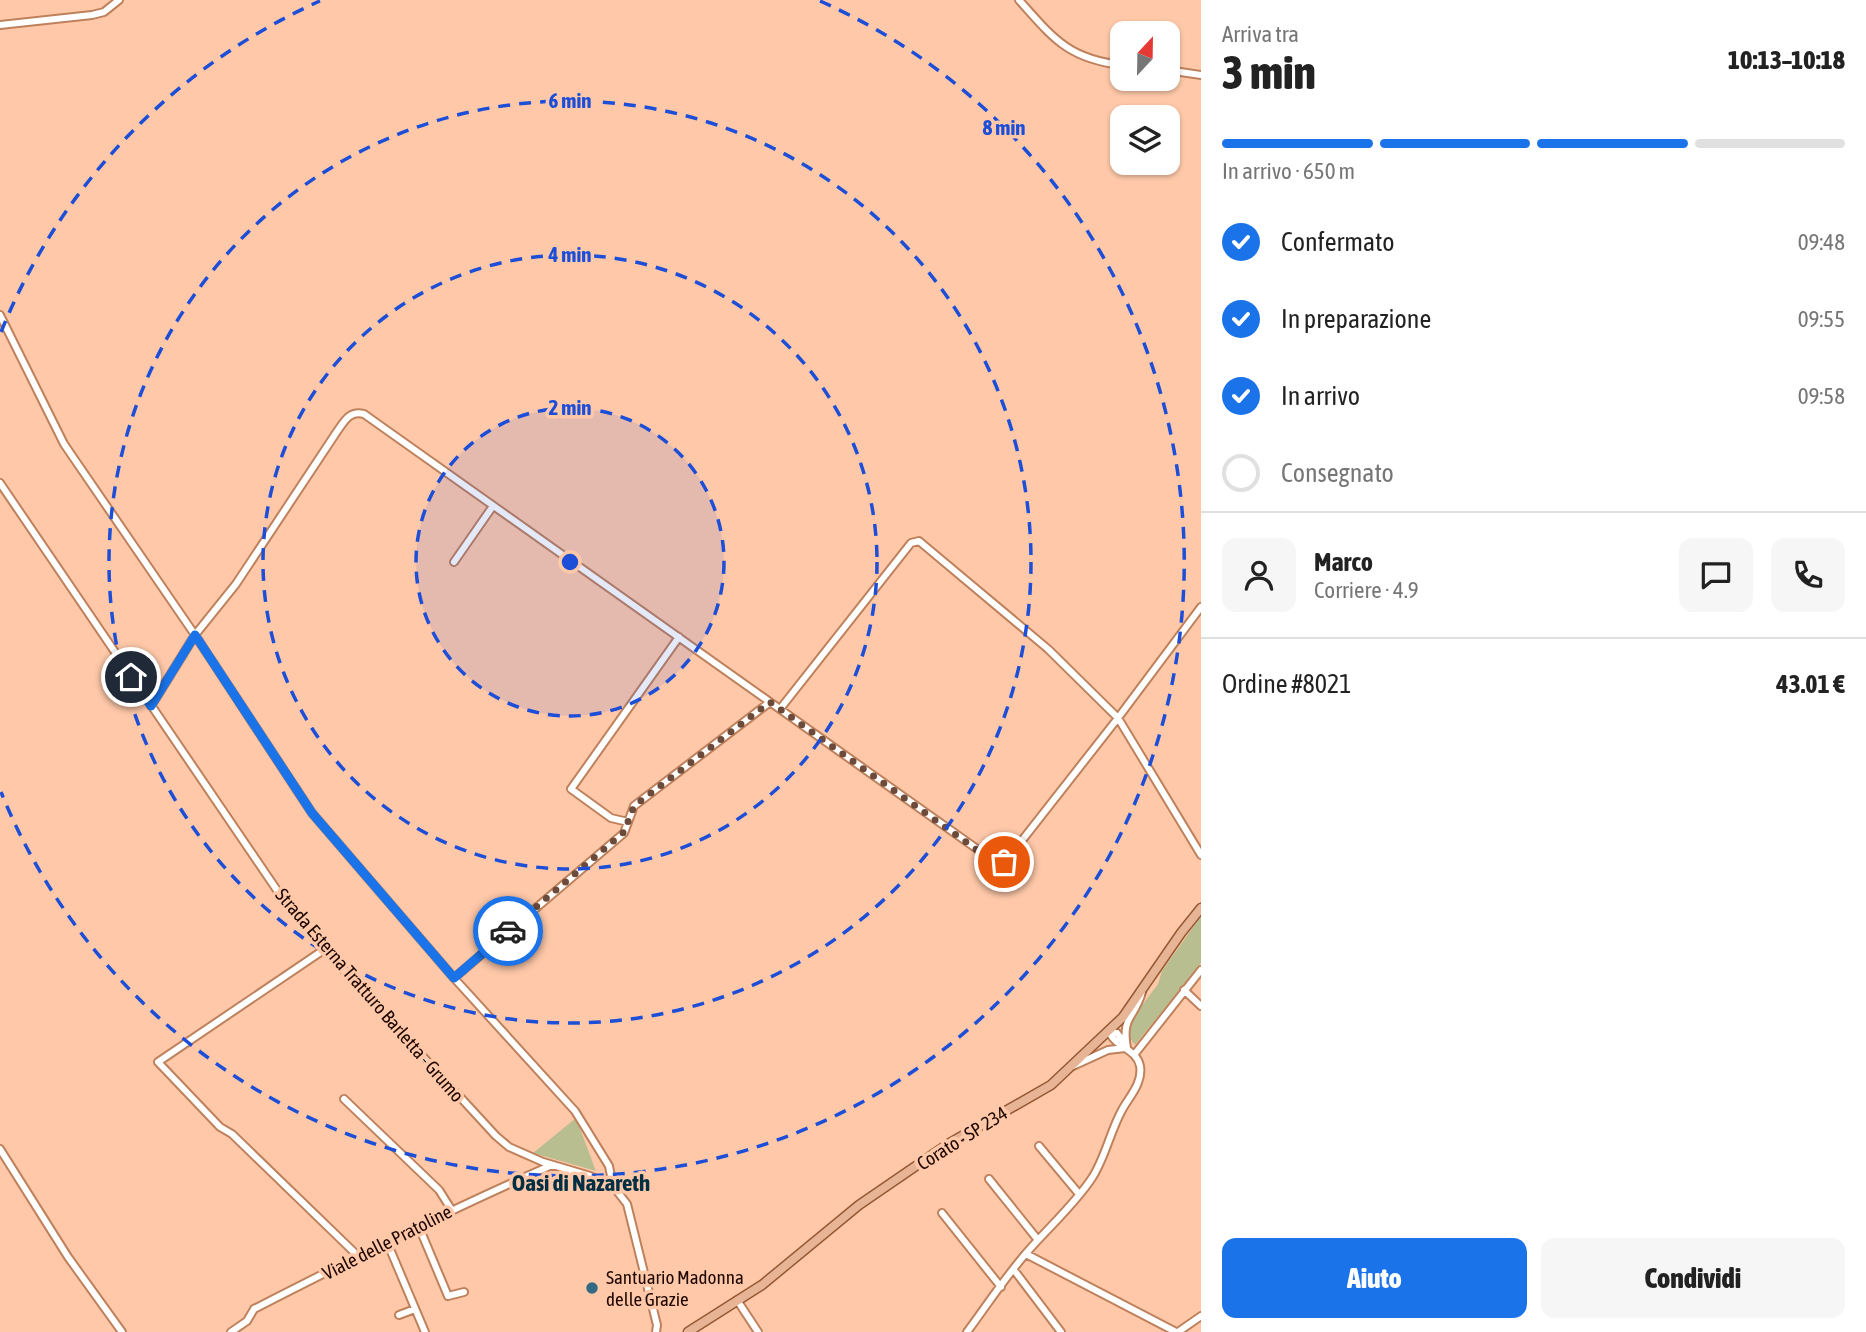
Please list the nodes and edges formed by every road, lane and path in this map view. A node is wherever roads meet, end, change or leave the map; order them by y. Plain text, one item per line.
1 (119, 0) edge
2 (1019, 0) edge
3 (0, 25) edge
4 (1110, 64) edge
5 (1180, 72) edge
6 (1201, 75) edge
7 (0, 315) edge
8 (0, 483) edge
9 (493, 506) junction
10 (454, 562) dead end
11 (1201, 607) edge
12 (195, 635) junction
13 (679, 637) junction
14 (770, 702) junction
15 (151, 706) junction
16 (780, 709) junction
17 (1118, 718) junction
18 (628, 822) junction
19 (1201, 856) edge
20 (1201, 908) edge
21 (325, 948) junction
22 (1201, 970) edge
23 (454, 978) junction
24 (1143, 989) junction
25 (1184, 990) junction
26 (1201, 1006) edge
27 (1109, 1032) junction
28 (1127, 1048) junction
29 (1134, 1055) junction
30 (1071, 1068) junction
31 (344, 1099) dead end
32 (1039, 1146) dead end
33 (0, 1149) edge
34 (552, 1165) junction
35 (989, 1179) dead end
36 (612, 1186) junction
37 (1079, 1194) junction
38 (451, 1209) junction
39 (942, 1213) dead end
40 (419, 1227) junction
41 (1038, 1240) junction
42 (387, 1242) junction
43 (1026, 1254) junction
44 (358, 1256) junction
45 (1014, 1270) junction
46 (1001, 1287) junction
47 (464, 1292) dead end
48 (737, 1300) junction
49 (415, 1309) junction
50 (399, 1315) dead end
51 (1201, 1316) edge
52 (657, 1328) edge
53 (122, 1332) edge
54 (231, 1332) edge
55 (425, 1332) edge
56 (665, 1332) edge
57 (688, 1332) edge
58 (758, 1332) edge
59 (967, 1332) edge
60 (1060, 1332) edge
61 (1177, 1332) edge

1 - 3 street
2 - 4 street
5 - 6 street
7 - 12 street
8 - 15 street, Strada Esterna Tratturo Barletta - Grumo
9 - 10 street
9 - 12 street
9 - 13 street
11 - 17 street
12 - 15 street
12 - 23 street
13 - 14 street
13 - 18 street
14 - 16 street
14 - 18 street
15 - 21 street, Strada Esterna Tratturo Barletta - Grumo
16 - 17 street
16 - 17 street
17 - 19 street
18 - 23 street
20 - 24 main road, Corato - SP 234
21 - 34 street, Strada Esterna Tratturo Barletta - Grumo
21 - 44 street
22 - 25 street
23 - 36 street
24 - 27 main road, Corato - SP 234
24 - 28 street
25 - 26 street
25 - 29 street
27 - 28 street
27 - 30 main road, Corato - SP 234
28 - 29 street
28 - 30 street
29 - 37 street
30 - 48 main road, Corato - SP 234
31 - 38 street
32 - 37 street
33 - 53 street
34 - 36 street, Strada Esterna Tratturo Barletta - Grumo
34 - 38 street, Viale delle Pratoline
35 - 41 street
36 - 52 street
37 - 41 street
38 - 40 street, Viale delle Pratoline
39 - 46 street
40 - 42 street, Viale delle Pratoline
40 - 47 street
41 - 43 street
42 - 44 street, Viale delle Pratoline
42 - 49 street
43 - 45 street
43 - 61 street
44 - 54 street, Viale delle Pratoline
45 - 46 street
45 - 60 street
46 - 59 street
48 - 57 main road, Corato - SP 234
48 - 58 street
49 - 50 street
49 - 55 street
51 - 61 street
52 - 56 street

